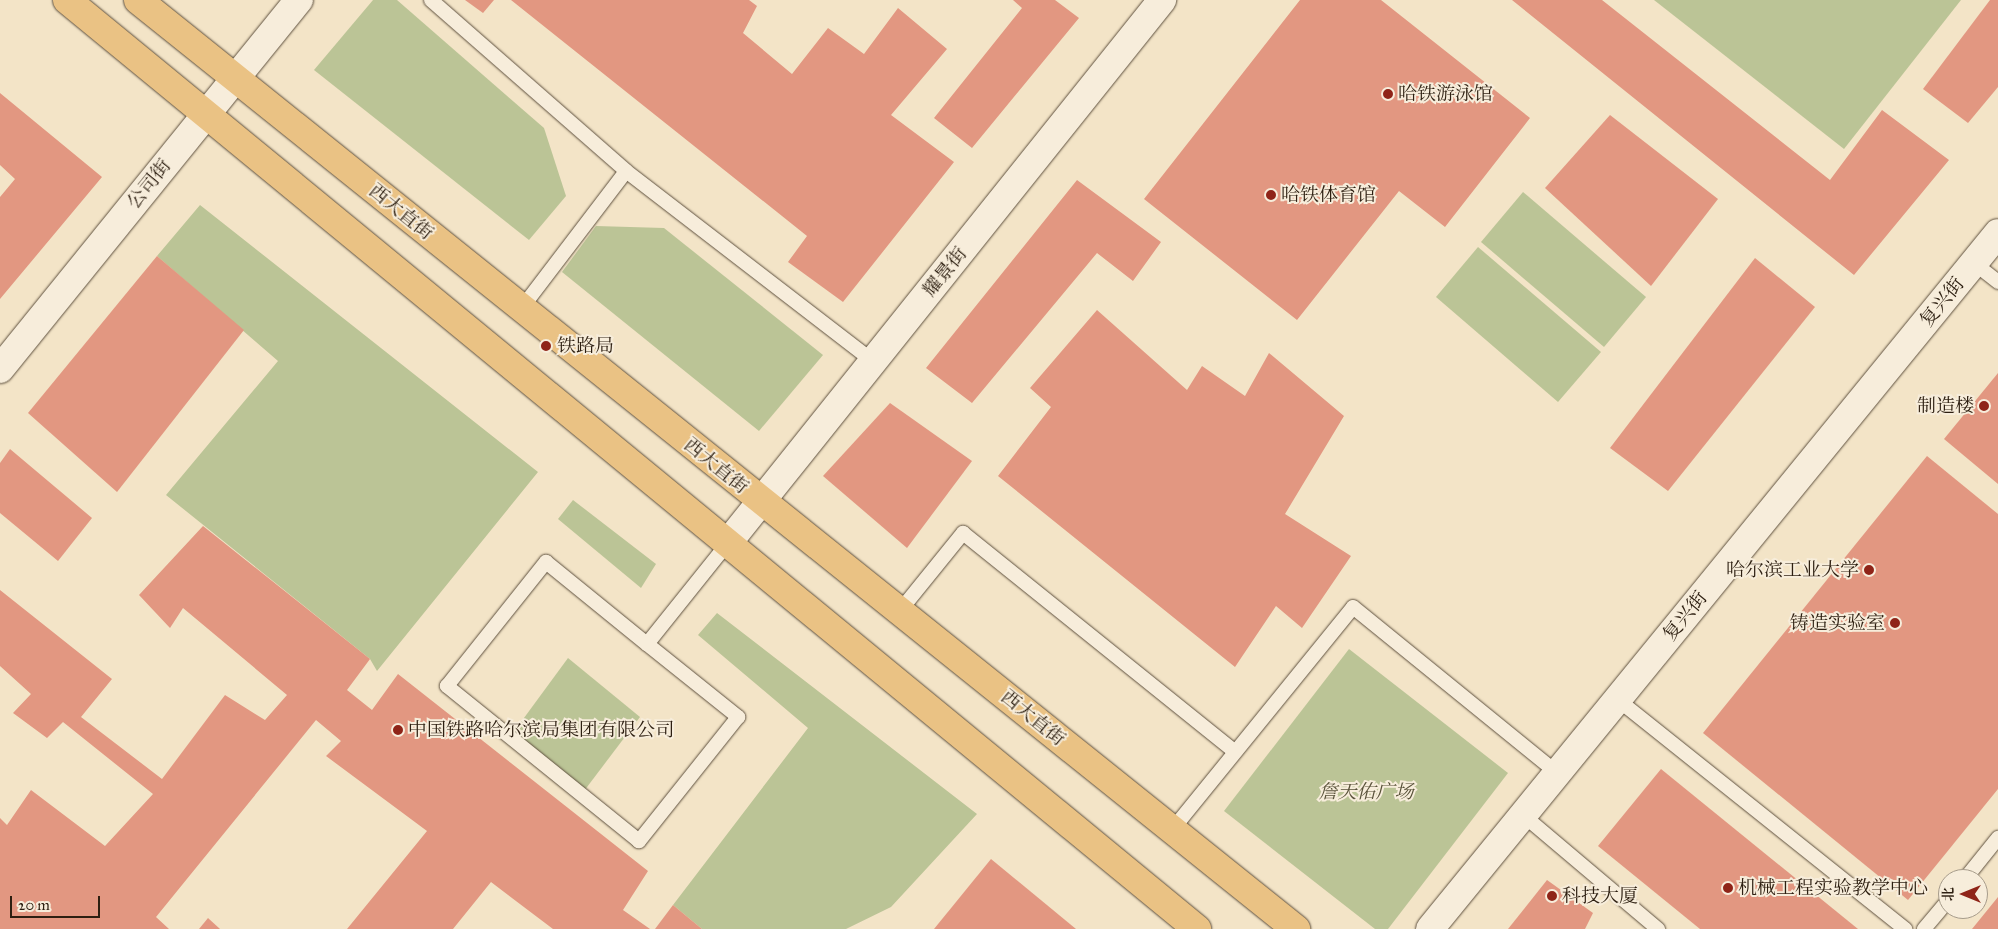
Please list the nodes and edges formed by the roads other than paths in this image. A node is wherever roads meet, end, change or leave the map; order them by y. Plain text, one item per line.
1 (67, 0) edge
2 (138, 0) edge
3 (299, 0) edge
4 (431, 0) edge
5 (1162, 0) edge
6 (234, 78) junction
7 (206, 113) junction
8 (626, 171) junction
9 (1998, 233) edge
10 (1974, 263) junction
11 (1998, 282) edge
12 (521, 309) junction
13 (873, 361) junction
14 (0, 369) edge
15 (761, 502) junction
16 (727, 544) junction
17 (899, 612) junction
18 (646, 644) junction
19 (1617, 699) junction
20 (1235, 752) junction
21 (1557, 773) junction
22 (1523, 815) junction
23 (1172, 830) junction
24 (1998, 838) edge
25 (1973, 869) edge
26 (1938, 912) edge
27 (1197, 929) edge
28 (1296, 929) edge
29 (1430, 929) edge
30 (1658, 929) edge
31 (1905, 929) edge
32 (1924, 929) edge

1 - 7 main road
2 - 6 main road, 西大直街
3 - 6 street, 公司街
4 - 8 lane
5 - 13 street, 耀景街
6 - 7 street, 公司街
6 - 12 main road, 西大直街
7 - 14 street, 公司街
7 - 16 main road
8 - 12 lane
8 - 13 lane
9 - 10 street, 复兴街
10 - 11 lane
10 - 19 street, 复兴街
12 - 15 main road, 西大直街
13 - 15 street, 耀景街
15 - 16 street, 耀景街
15 - 17 main road, 西大直街
16 - 18 lane
16 - 27 main road
17 - 20 lane
17 - 23 main road, 西大直街
18 - 18 lane
19 - 21 street, 复兴街
19 - 31 lane
20 - 21 lane
20 - 23 lane
21 - 22 street, 复兴街
22 - 29 street, 复兴街
22 - 30 lane
23 - 28 main road, 西大直街
24 - 25 lane
26 - 32 lane

